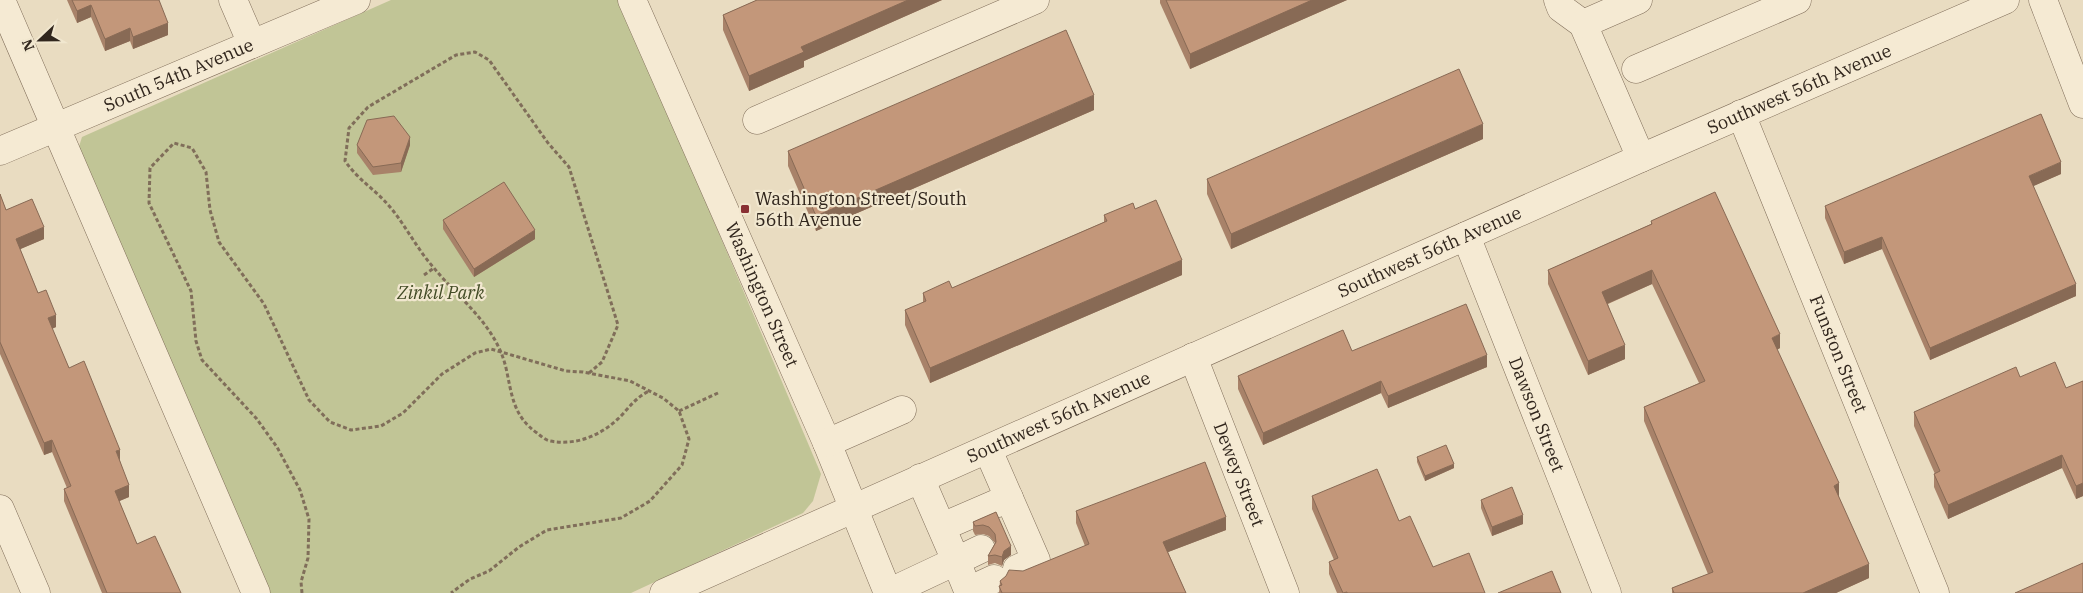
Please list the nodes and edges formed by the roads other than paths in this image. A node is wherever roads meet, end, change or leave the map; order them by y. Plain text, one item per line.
1 (1, 0) edge
2 (233, 0) edge
3 (356, 0) edge
4 (632, 0) edge
5 (1035, 0) edge
6 (1558, 0) edge
7 (1638, 0) edge
8 (1797, 0) edge
9 (2005, 0) edge
10 (2043, 0) edge
11 (1583, 24) junction
12 (252, 44) junction
13 (1636, 69) dead end
14 (2083, 104) edge
15 (1741, 114) junction
16 (757, 120) dead end
17 (56, 128) junction
18 (0, 151) edge
19 (1642, 158) junction
20 (1466, 236) junction
21 (1193, 357) junction
22 (902, 410) dead end
23 (827, 443) junction
24 (988, 450) junction
25 (920, 478) junction
26 (1009, 498) junction
27 (854, 507) junction
28 (0, 509) edge
29 (942, 527) junction
30 (1002, 538) junction
31 (956, 561) junction
32 (969, 592) edge
33 (36, 593) edge
34 (256, 593) edge
35 (664, 593) edge
36 (888, 593) edge
37 (1285, 593) edge
38 (1608, 593) edge
39 (1935, 593) edge

1 - 17 street
2 - 12 street
3 - 12 street, South 54th Avenue
4 - 23 street, Washington Street
5 - 16 street
6 - 11 street
7 - 11 street
8 - 13 street
9 - 15 street, Southwest 56th Avenue
10 - 14 street
11 - 19 street
12 - 17 street, South 54th Avenue
15 - 19 street, Southwest 56th Avenue
15 - 39 street, Funston Street
17 - 18 street, South 54th Avenue
17 - 34 street
19 - 20 street, Southwest 56th Avenue
20 - 21 street, Southwest 56th Avenue
20 - 38 street, Dawson Street
21 - 24 street, Southwest 56th Avenue
21 - 37 street, Dewey Street
22 - 23 street
23 - 27 street, Washington Street
24 - 25 street, Southwest 56th Avenue
24 - 26 street
25 - 27 street, Southwest 56th Avenue
25 - 29 street
26 - 29 street
26 - 30 street
27 - 35 street, Southwest 56th Avenue
27 - 36 street, Washington Street
28 - 33 street
29 - 31 street
30 - 31 street
30 - 32 street
31 - 32 street
31 - 36 street

